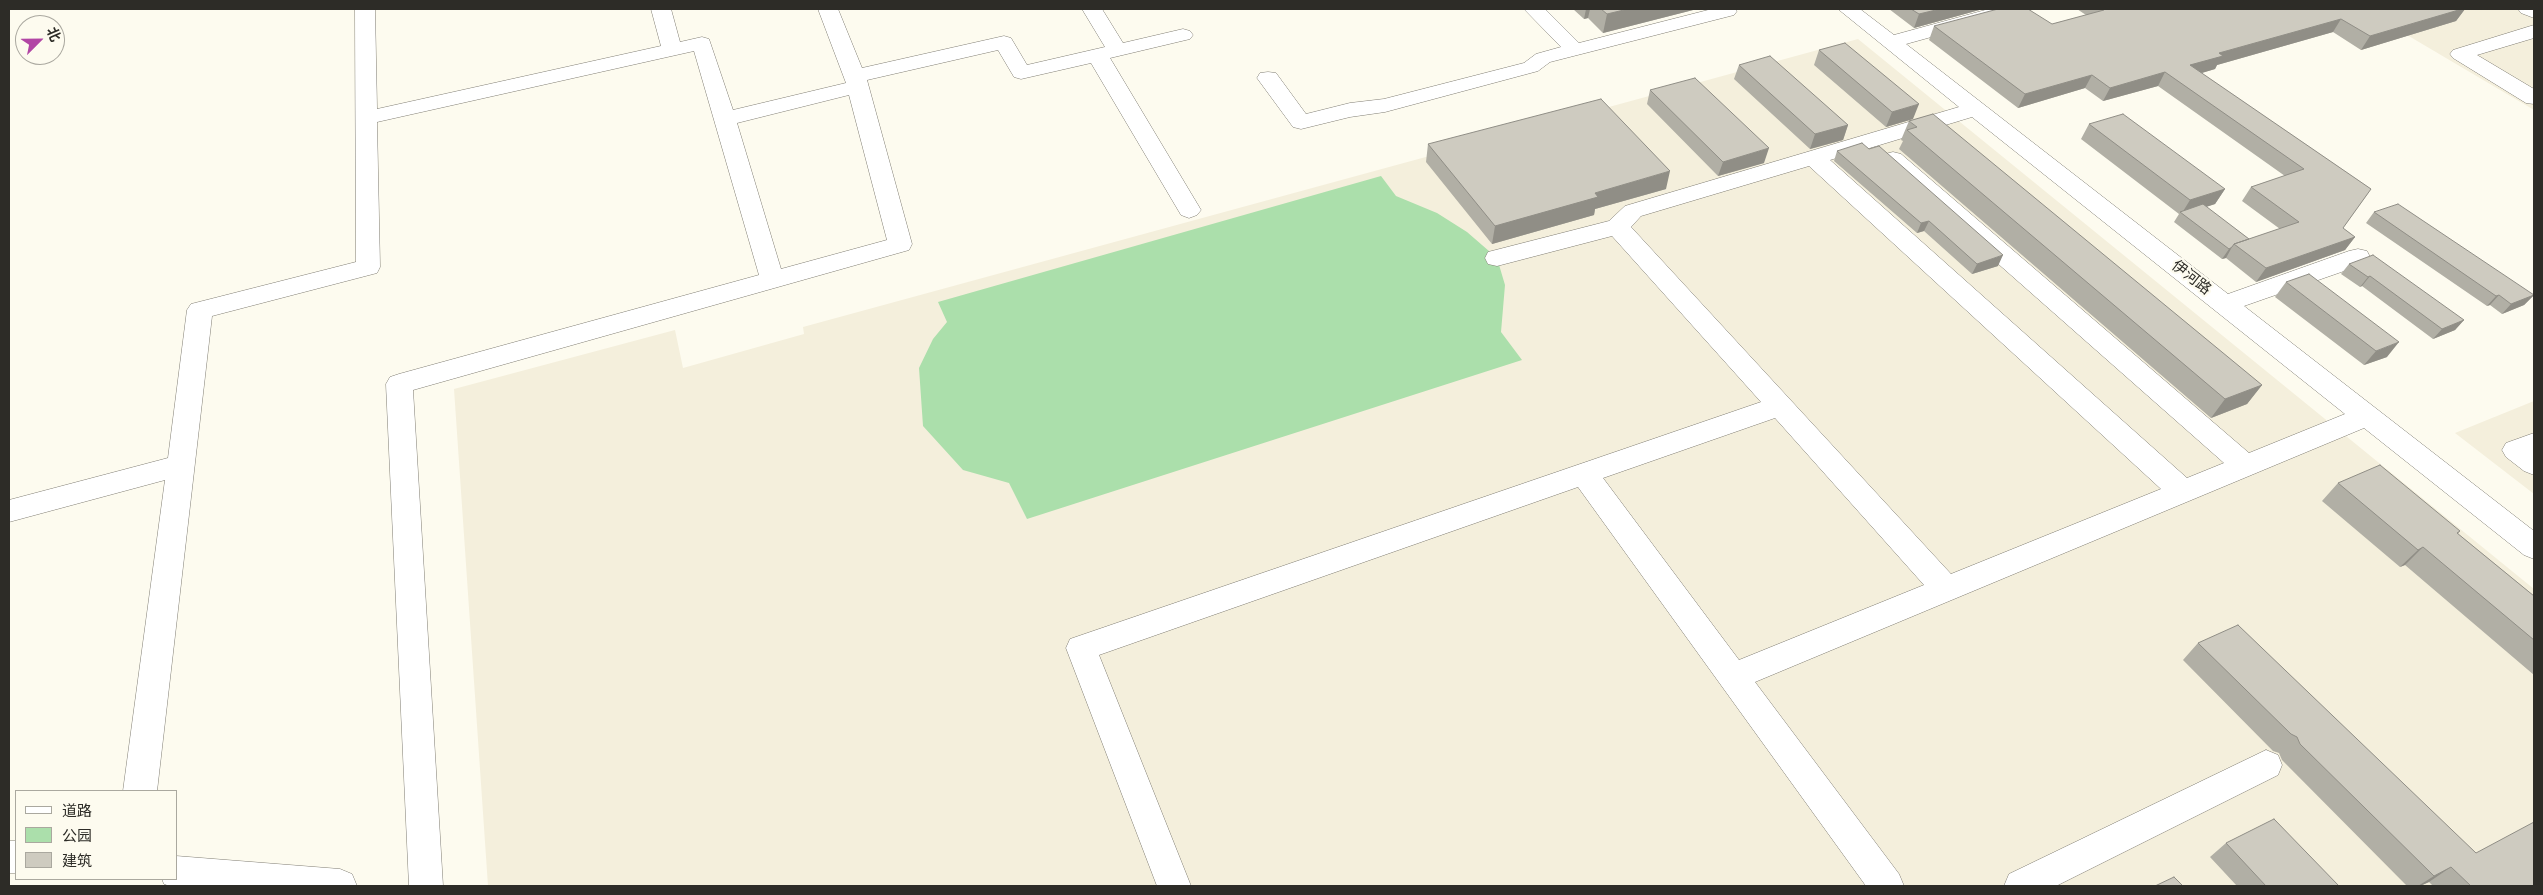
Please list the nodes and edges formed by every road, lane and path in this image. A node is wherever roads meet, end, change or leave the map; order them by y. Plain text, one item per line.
1 (365, 9) edge
2 (661, 9) edge
3 (828, 9) edge
4 (1092, 9) edge
5 (1534, 9) edge
6 (1724, 9) edge
7 (1848, 9) edge
8 (2011, 9) edge
9 (2528, 9) edge
10 (2534, 12) edge
11 (2534, 31) edge
12 (1183, 35) dead end
13 (1890, 42) junction
14 (672, 50) junction
15 (1575, 50) junction
16 (1108, 53) junction
17 (1268, 78) dead end
18 (856, 82) junction
19 (2534, 98) edge
20 (1975, 110) junction
21 (366, 118) junction
22 (725, 119) junction
23 (1872, 140) junction
24 (1813, 158) junction
25 (1189, 210) dead end
26 (1617, 227) junction
27 (2358, 256) dead end
28 (1497, 258) dead end
29 (770, 273) dead end
30 (2224, 304) junction
31 (1780, 406) junction
32 (2367, 416) junction
33 (2534, 443) edge
34 (2534, 464) edge
35 (181, 465) junction
36 (2246, 466) junction
37 (1584, 474) junction
38 (2182, 492) junction
39 (9, 511) edge
40 (2534, 547) edge
41 (1946, 589) junction
42 (1732, 677) junction
43 (2266, 765) dead end
44 (140, 790) edge
45 (178, 872) edge
46 (1166, 884) edge
47 (340, 886) edge
48 (426, 886) edge
49 (1887, 886) edge
50 (2021, 886) edge

1 - 21 street
2 - 14 street
3 - 18 street
4 - 16 street
5 - 15 street
6 - 15 street
7 - 13 street, 伊河路
8 - 13 street
9 - 10 street
11 - 19 street
12 - 16 street
13 - 20 street, 伊河路
14 - 21 street
14 - 22 street
15 - 17 street
16 - 18 street
16 - 25 street
18 - 22 street
18 - 48 street
20 - 23 street
20 - 30 street, 伊河路
21 - 35 street
22 - 29 street
23 - 24 street
23 - 36 street
24 - 26 street
24 - 38 street
26 - 28 street
26 - 31 street
27 - 30 street
30 - 32 street, 伊河路
31 - 37 street
31 - 41 street
32 - 36 street
32 - 40 street, 伊河路
33 - 34 street
35 - 39 street
35 - 44 street
36 - 38 street
37 - 42 street
37 - 46 street
38 - 41 street
41 - 42 street
42 - 49 street
43 - 50 street
45 - 47 street

